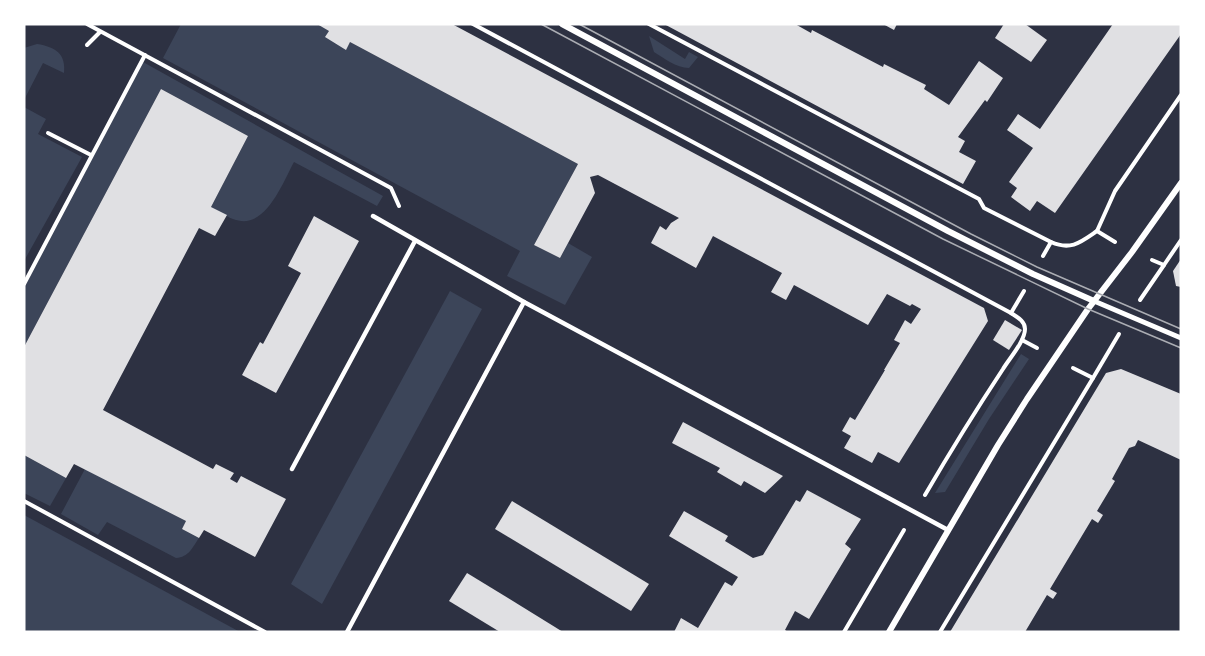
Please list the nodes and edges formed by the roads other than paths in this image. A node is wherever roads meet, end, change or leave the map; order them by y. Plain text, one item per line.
1 (562, 24) edge
2 (1181, 183) edge
3 (373, 216) dead end
4 (416, 241) junction
5 (1094, 301) junction
6 (524, 302) junction
7 (1181, 338) edge
8 (292, 469) dead end
9 (948, 530) junction
10 (346, 632) edge
11 (889, 632) edge

1 - 5 street
2 - 5 street
3 - 4 lane
4 - 6 lane
4 - 8 lane
5 - 7 street
5 - 9 street
6 - 9 lane
6 - 10 lane
9 - 11 street

